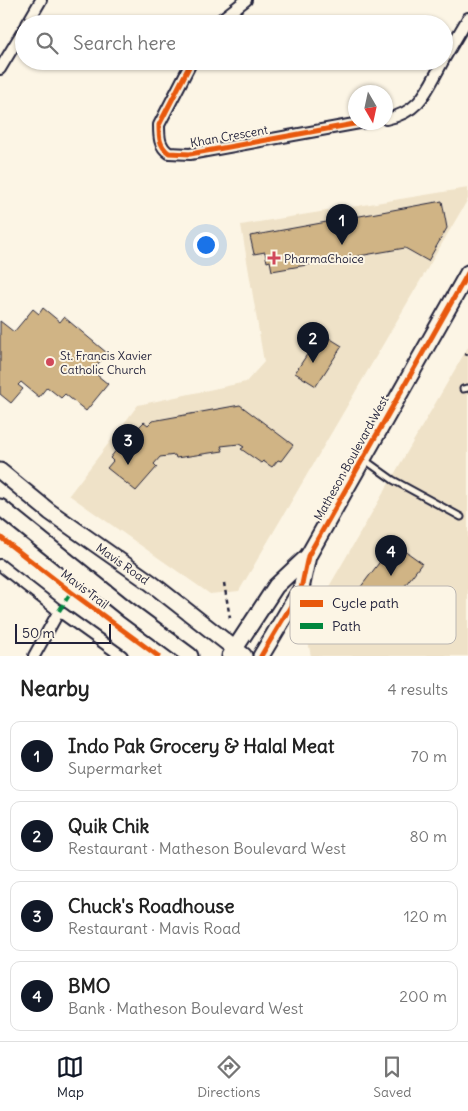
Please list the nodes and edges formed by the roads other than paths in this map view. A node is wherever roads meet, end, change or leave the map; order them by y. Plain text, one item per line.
1 (41, 0) edge
2 (246, 0) edge
3 (32, 15) edge
4 (227, 15) edge
5 (468, 18) edge
6 (15, 43) edge
7 (453, 44) edge
8 (1, 64) edge
9 (187, 70) edge
10 (438, 70) edge
11 (393, 118) edge
12 (348, 125) edge
13 (468, 274) edge
14 (363, 458) junction
15 (0, 471) edge
16 (0, 507) edge
17 (460, 517) dead end
18 (308, 556) junction
19 (0, 565) edge
20 (302, 586) edge
21 (290, 608) edge
22 (59, 611) junction
23 (236, 654) edge
24 (34, 656) edge
25 (122, 656) edge
26 (190, 656) edge
27 (261, 656) edge

1 - 3 street
2 - 4 street
5 - 7 street
6 - 8 street
9 - 12 street, Khan Crescent
10 - 11 street
13 - 14 street, Matheson Boulevard West
14 - 17 lane
14 - 18 street, Matheson Boulevard West
15 - 23 street, Mavis Road
16 - 26 street
18 - 20 street, Matheson Boulevard West
18 - 23 street, Matheson Boulevard West
19 - 22 street
21 - 27 street, Matheson Boulevard West
22 - 24 street
22 - 25 street

